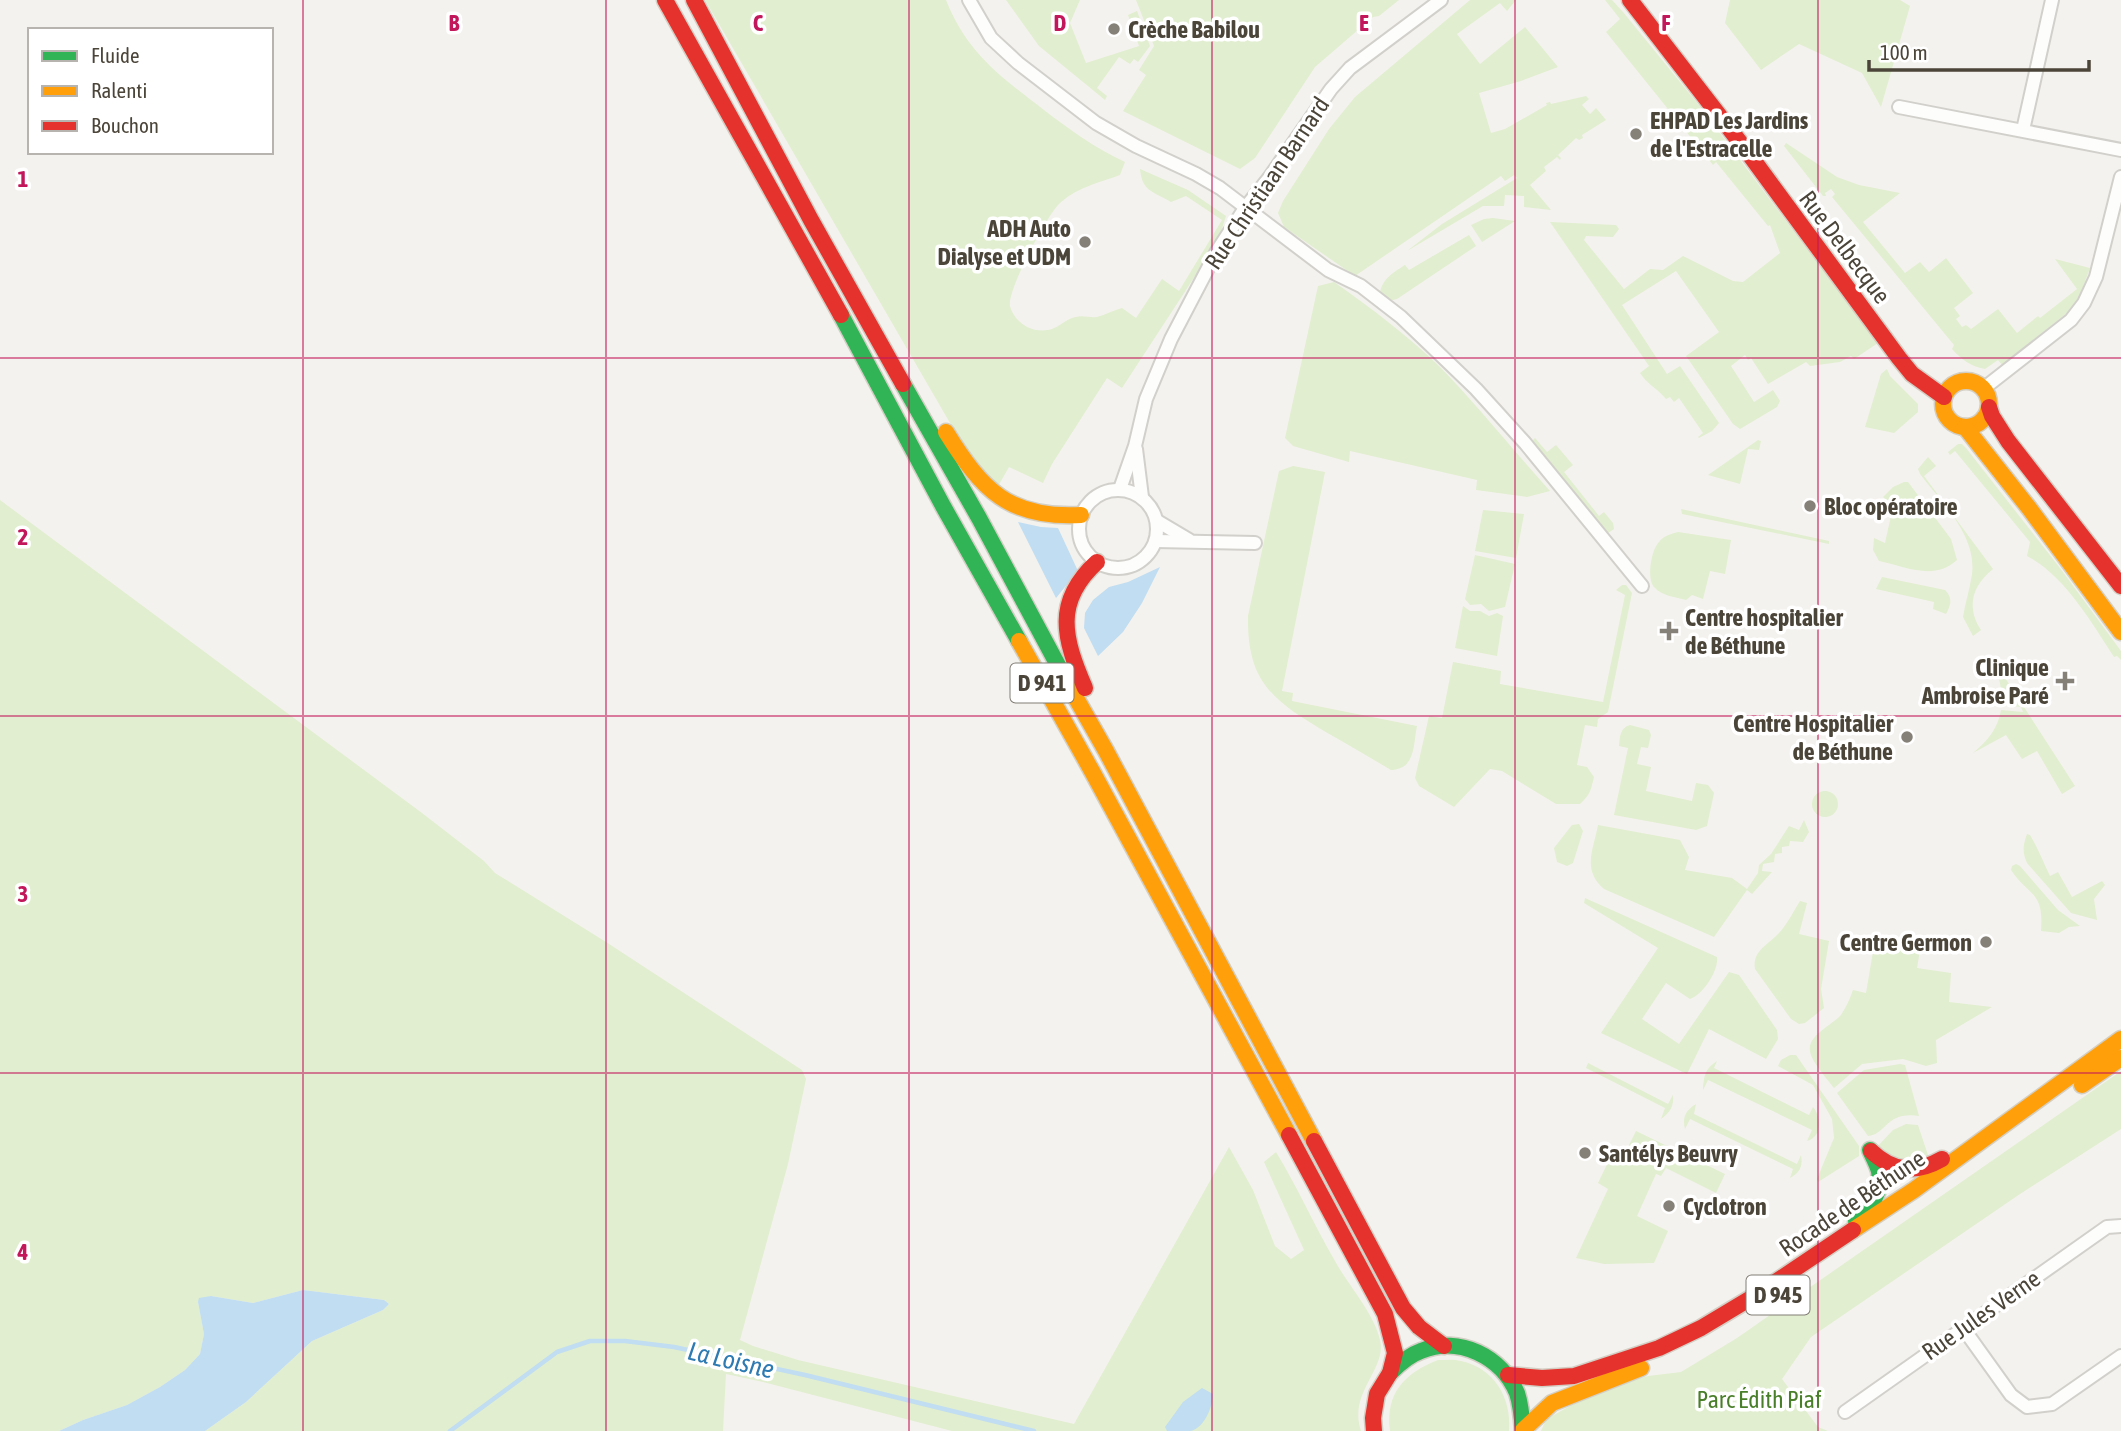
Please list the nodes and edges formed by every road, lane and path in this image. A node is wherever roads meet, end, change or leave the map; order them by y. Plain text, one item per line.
1 (664, 0) edge
2 (694, 0) edge
3 (969, 0) edge
4 (1441, 0) edge
5 (1619, 0) edge
6 (1630, 0) edge
7 (2052, 0) edge
8 (1641, 16) junction
9 (1899, 107) dead end
10 (2024, 130) junction
11 (2121, 150) edge
12 (2121, 177) edge
13 (1245, 208) junction
14 (864, 313) junction
15 (1983, 389) junction
16 (1944, 397) junction
17 (1989, 407) junction
18 (1965, 427) junction
19 (1135, 446) junction
20 (1119, 489) junction
21 (1142, 497) junction
22 (1082, 515) junction
23 (1157, 521) junction
24 (1189, 540) junction
25 (1156, 541) junction
26 (1255, 542) dead end
27 (1097, 562) junction
28 (1642, 586) dead end
29 (2121, 586) edge
30 (2121, 632) edge
31 (1128, 791) junction
32 (2121, 1039) edge
33 (2121, 1058) edge
34 (2004, 1124) junction
35 (2121, 1226) edge
36 (1795, 1270) junction
37 (1963, 1328) junction
38 (1444, 1346) junction
39 (2121, 1356) edge
40 (1390, 1373) junction
41 (1508, 1375) junction
42 (1845, 1412) dead end
43 (1523, 1430) edge
44 (1374, 1431) edge

1 - 40 main road, D 941
2 - 14 main road, D 941
3 - 13 street
4 - 13 street, Rue Christiaan Barnard
5 - 8 main road, Rue Delbecque
6 - 8 main road, Rue Delbecque
7 - 10 street
8 - 16 main road, Rue Delbecque
9 - 10 street
10 - 11 street
12 - 15 street
13 - 19 street, Rue Christiaan Barnard
13 - 28 street
14 - 22 main road
14 - 31 main road, D 941
15 - 16 main road
15 - 17 main road
16 - 18 main road
17 - 18 main road
17 - 29 main road
18 - 30 main road
19 - 20 street, Rue Christiaan Barnard
19 - 21 street, Rue Christiaan Barnard
20 - 21 street
20 - 22 street
21 - 23 street
22 - 27 street
23 - 24 street
23 - 25 street
24 - 25 street
24 - 26 street
25 - 27 street
27 - 31 main road
31 - 38 main road, D 941
32 - 34 main road, Rocade de Béthune / D 945
33 - 43 main road, Rocade de Béthune / D 945
34 - 36 main road, Rocade de Béthune / D 945
34 - 36 main road
35 - 37 street, Rue Jules Verne
36 - 41 main road, Rocade de Béthune / D 945
37 - 39 street
37 - 42 street, Rue Jules Verne
38 - 40 main road
38 - 41 main road
40 - 44 main road
41 - 43 main road

